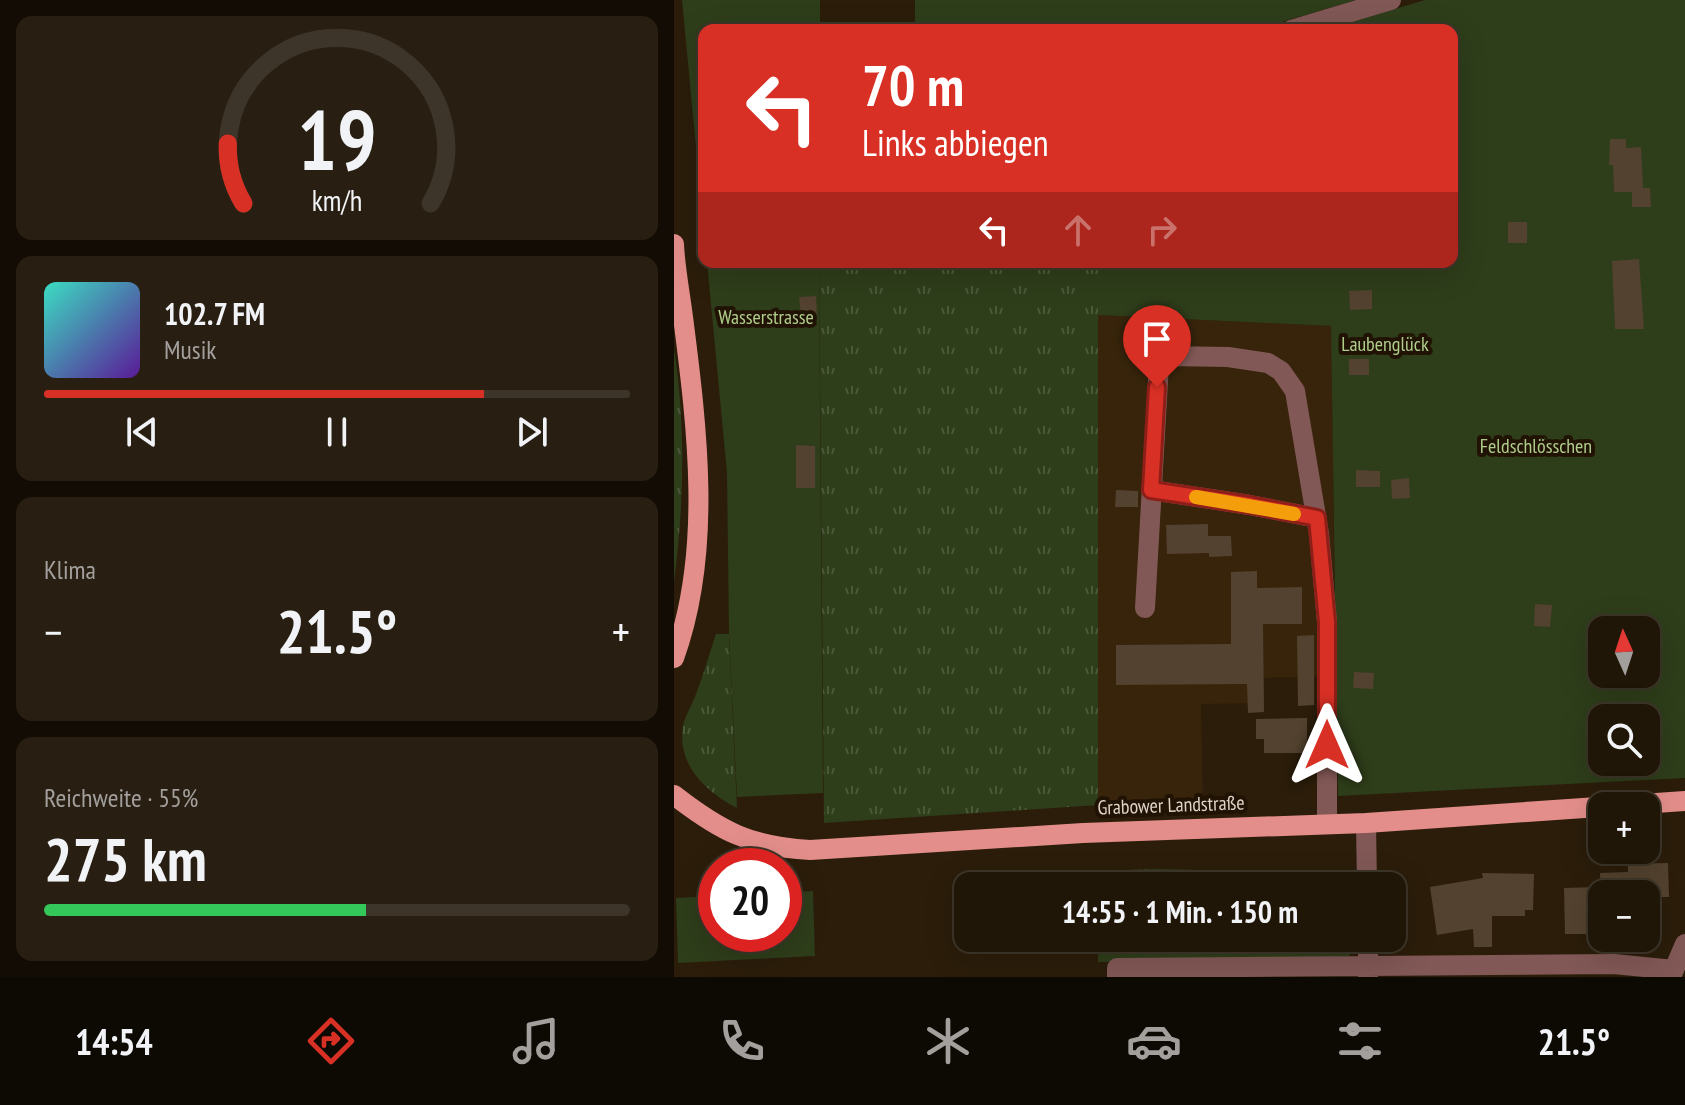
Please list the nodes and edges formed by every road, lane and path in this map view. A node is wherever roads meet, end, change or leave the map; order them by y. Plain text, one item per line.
1 (1391, 0) edge
2 (1311, 24) edge
3 (674, 244) edge
4 (1151, 490) junction
5 (1317, 518) junction
6 (1145, 608) dead end
7 (674, 658) edge
8 (674, 795) edge
9 (1685, 801) edge
10 (1366, 823) junction
11 (1327, 824) junction
12 (1367, 872) edge
13 (1685, 944) edge
14 (1368, 971) edge
15 (1117, 973) edge
16 (1673, 974) edge

1 - 2 street
3 - 7 main road
4 - 5 street
4 - 5 street
4 - 6 street
5 - 11 street
8 - 11 main road, Grabower Landstraße
9 - 10 main road, Grabower Landstraße
10 - 11 main road, Grabower Landstraße
10 - 12 street
13 - 16 street
14 - 15 street
14 - 16 street

